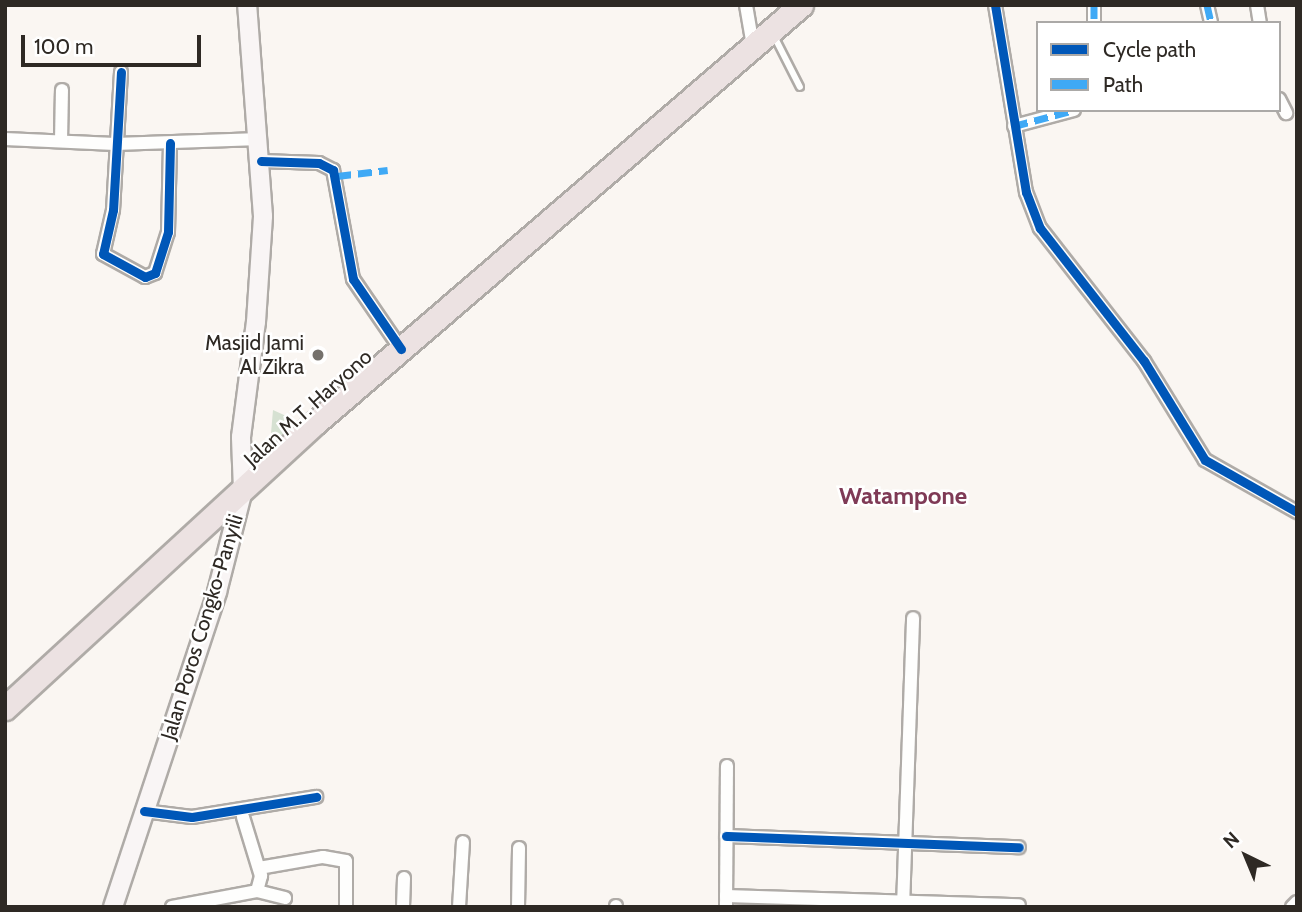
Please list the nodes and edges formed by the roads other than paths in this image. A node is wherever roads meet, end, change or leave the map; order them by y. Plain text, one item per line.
1 (247, 5) edge
2 (746, 5) edge
3 (801, 5) edge
4 (995, 5) edge
5 (771, 31) junction
6 (753, 46) junction
7 (121, 72) dead end
8 (800, 86) dead end
9 (62, 90) dead end
10 (1281, 103) edge
11 (1066, 112) edge
12 (1286, 113) dead end
13 (1014, 125) junction
14 (5, 139) edge
15 (260, 139) junction
16 (61, 141) junction
17 (170, 143) junction
18 (115, 144) junction
19 (261, 161) junction
20 (401, 349) junction
21 (243, 490) junction
22 (1297, 512) edge
23 (913, 618) dead end
24 (5, 708) edge
25 (727, 766) dead end
26 (316, 797) dead end
27 (144, 811) junction
28 (243, 817) dead end
29 (726, 835) junction
30 (463, 842) dead end
31 (905, 846) junction
32 (1019, 847) dead end
33 (519, 848) dead end
34 (259, 868) junction
35 (404, 878) dead end
36 (257, 891) junction
37 (286, 898) edge
38 (726, 901) edge
39 (1297, 902) edge
40 (903, 905) edge
41 (1019, 905) dead end
42 (113, 907) edge
43 (172, 907) edge
44 (346, 907) edge
45 (403, 907) edge
46 (459, 907) edge
47 (518, 907) edge
48 (1292, 907) edge

1 - 15 main road, Jalan Poros Congko-Panyili
2 - 6 street
3 - 5 highway, Jalan M.T. Haryono
4 - 13 street
5 - 6 highway, Jalan M.T. Haryono
5 - 8 lane
6 - 20 highway, Jalan M.T. Haryono
7 - 18 street
9 - 16 street
10 - 12 street
11 - 13 street
13 - 22 street
14 - 16 street
15 - 17 street
15 - 19 main road, Jalan Poros Congko-Panyili
16 - 18 street
17 - 18 street
17 - 18 street
19 - 20 street
19 - 21 main road, Jalan Poros Congko-Panyili
20 - 21 highway, Jalan M.T. Haryono
21 - 24 highway, Jalan M.T. Haryono
21 - 27 main road, Jalan Poros Congko-Panyili
23 - 31 street
25 - 29 street
26 - 27 street
27 - 42 main road, Jalan Poros Congko-Panyili
28 - 34 street
29 - 31 street
29 - 38 street
30 - 46 street
31 - 32 street
31 - 40 street
33 - 47 street
34 - 36 street
34 - 44 street
35 - 45 street
36 - 37 street
36 - 43 street
38 - 40 street
39 - 48 street
40 - 41 street

